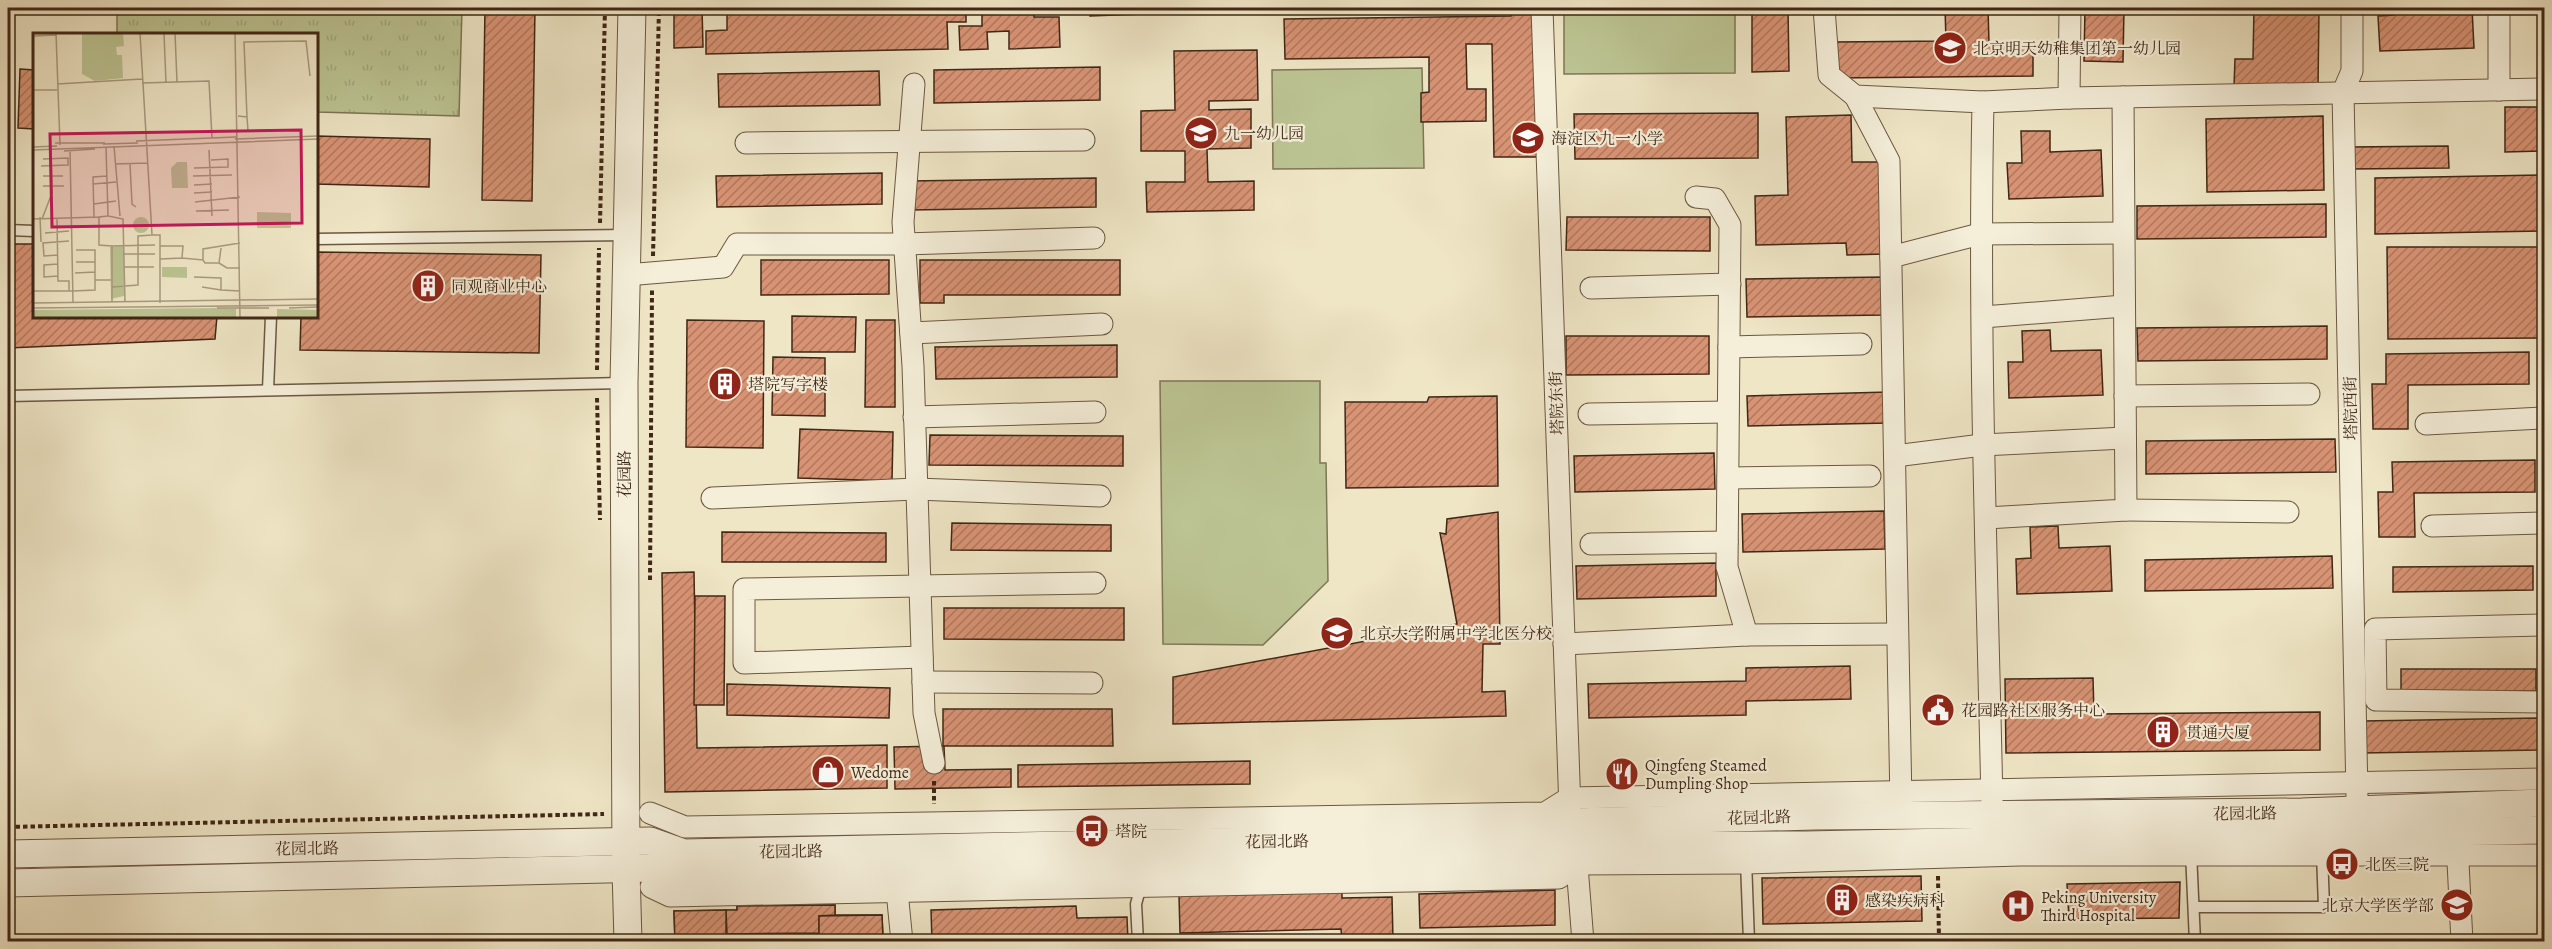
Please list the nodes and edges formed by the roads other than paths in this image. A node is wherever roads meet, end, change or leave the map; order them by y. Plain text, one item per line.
1 (632, 8) edge
2 (1542, 8) edge
3 (1824, 8) edge
4 (2070, 8) edge
5 (2352, 8) edge
6 (2499, 8) edge
7 (914, 84) dead end
8 (2544, 89) edge
9 (2499, 90) junction
10 (2343, 92) junction
11 (1855, 96) junction
12 (2123, 97) junction
13 (2068, 98) junction
14 (1983, 102) junction
15 (1084, 140) dead end
16 (910, 141) junction
17 (746, 142) dead end
18 (1696, 196) dead end
19 (8, 230) edge
20 (33, 231) edge
21 (2123, 233) junction
22 (1980, 234) junction
23 (627, 235) junction
24 (1094, 238) dead end
25 (318, 239) edge
26 (904, 244) junction
27 (1891, 257) junction
28 (639, 274) junction
29 (1730, 284) junction
30 (1591, 288) dead end
31 (2124, 306) junction
32 (1983, 316) junction
33 (271, 318) edge
34 (1102, 324) dead end
35 (910, 333) junction
36 (1861, 344) dead end
37 (1729, 347) junction
38 (624, 383) junction
39 (268, 390) junction
40 (2309, 394) dead end
41 (8, 396) edge
42 (2124, 396) junction
43 (1095, 411) dead end
44 (1728, 412) junction
45 (1589, 414) dead end
46 (914, 417) junction
47 (2544, 418) edge
48 (2426, 424) dead end
49 (2125, 438) junction
50 (1982, 445) junction
51 (1895, 456) junction
52 (1870, 476) dead end
53 (1728, 478) junction
54 (916, 489) junction
55 (1101, 496) dead end
56 (712, 498) dead end
57 (2126, 510) junction
58 (2288, 512) dead end
59 (1986, 518) junction
60 (2544, 523) edge
61 (2432, 526) dead end
62 (1727, 542) junction
63 (1591, 544) dead end
64 (1095, 583) dead end
65 (920, 585) junction
66 (2544, 625) edge
67 (1897, 634) junction
68 (1747, 635) junction
69 (1564, 644) junction
70 (922, 657) junction
71 (923, 682) junction
72 (1092, 683) dead end
73 (2544, 702) edge
74 (934, 763) dead end
75 (2544, 779) edge
76 (2357, 783) junction
77 (1992, 803) junction
78 (2544, 803) edge
79 (1901, 804) junction
80 (2357, 810) junction
81 (638, 813) junction
82 (2544, 830) edge
83 (1573, 833) junction
84 (626, 842) junction
85 (2457, 844) junction
86 (2321, 845) junction
87 (2190, 847) junction
88 (8, 854) edge
89 (1746, 855) junction
90 (2544, 855) edge
91 (626, 869) junction
92 (1140, 877) junction
93 (899, 882) junction
94 (8, 883) edge
95 (651, 887) dead end
96 (2195, 907) junction
97 (628, 942) edge
98 (902, 942) edge
99 (1138, 942) edge
100 (1583, 942) edge
101 (1749, 942) edge
102 (2195, 942) edge
103 (2462, 942) edge

1 - 23 street, 花园路
2 - 69 street, 塔院东街
3 - 11 street
4 - 13 street
5 - 10 street, 塔院西街
6 - 9 street
7 - 16 street
8 - 9 street
9 - 10 street
10 - 12 street
10 - 76 street, 塔院西街
11 - 14 street
11 - 27 street
12 - 13 street
12 - 21 street
13 - 14 street
14 - 22 street
15 - 16 street
16 - 17 street
16 - 26 street
18 - 29 street
19 - 20 lane
21 - 22 street
21 - 31 street
22 - 27 street
22 - 32 street
23 - 25 lane
23 - 28 street, 花园路
24 - 26 street
26 - 28 street
26 - 35 street
27 - 51 street
28 - 38 street, 花园路
29 - 30 street
29 - 37 street
31 - 32 street
31 - 42 street
32 - 50 street
33 - 39 lane
34 - 35 street
35 - 46 street
36 - 37 street
37 - 44 street
38 - 39 lane
38 - 81 street, 花园路
39 - 41 lane
40 - 42 street
42 - 49 street
43 - 46 street
44 - 45 street
44 - 53 street
46 - 54 street
47 - 48 street
49 - 50 street
49 - 57 street
50 - 51 street
50 - 59 street
51 - 67 street
52 - 53 street
53 - 62 street
54 - 55 street
54 - 56 street
54 - 65 street
57 - 58 street
57 - 59 street
59 - 77 street
60 - 61 street
62 - 63 street
62 - 68 street
64 - 65 street
65 - 70 street
65 - 70 street
66 - 73 street
67 - 68 street
67 - 79 street
68 - 69 street
69 - 83 street, 塔院东街
70 - 71 street
71 - 72 street
71 - 74 street
75 - 76 street
76 - 77 street
76 - 80 street, 塔院西街
77 - 79 street, 花园北路
77 - 80 street, 花园北路
78 - 80 street, 花园北路
79 - 83 street, 花园北路
81 - 83 street
81 - 84 street, 花园路
82 - 85 street, 花园北路
83 - 84 street, 花园北路
83 - 89 street, 花园北路
83 - 92 street, 花园北路
83 - 100 street, 塔院东街
84 - 88 street, 花园北路
84 - 91 street, 花园路
85 - 86 street, 花园北路
85 - 90 street
85 - 103 street
86 - 87 street, 花园北路
86 - 96 lane
87 - 89 street, 花园北路
87 - 89 street
87 - 96 lane
89 - 101 lane
91 - 93 street, 花园北路
91 - 94 street, 花园北路
91 - 97 street, 花园路
92 - 93 street, 花园北路
92 - 99 lane
93 - 95 street
93 - 98 street
96 - 102 lane

